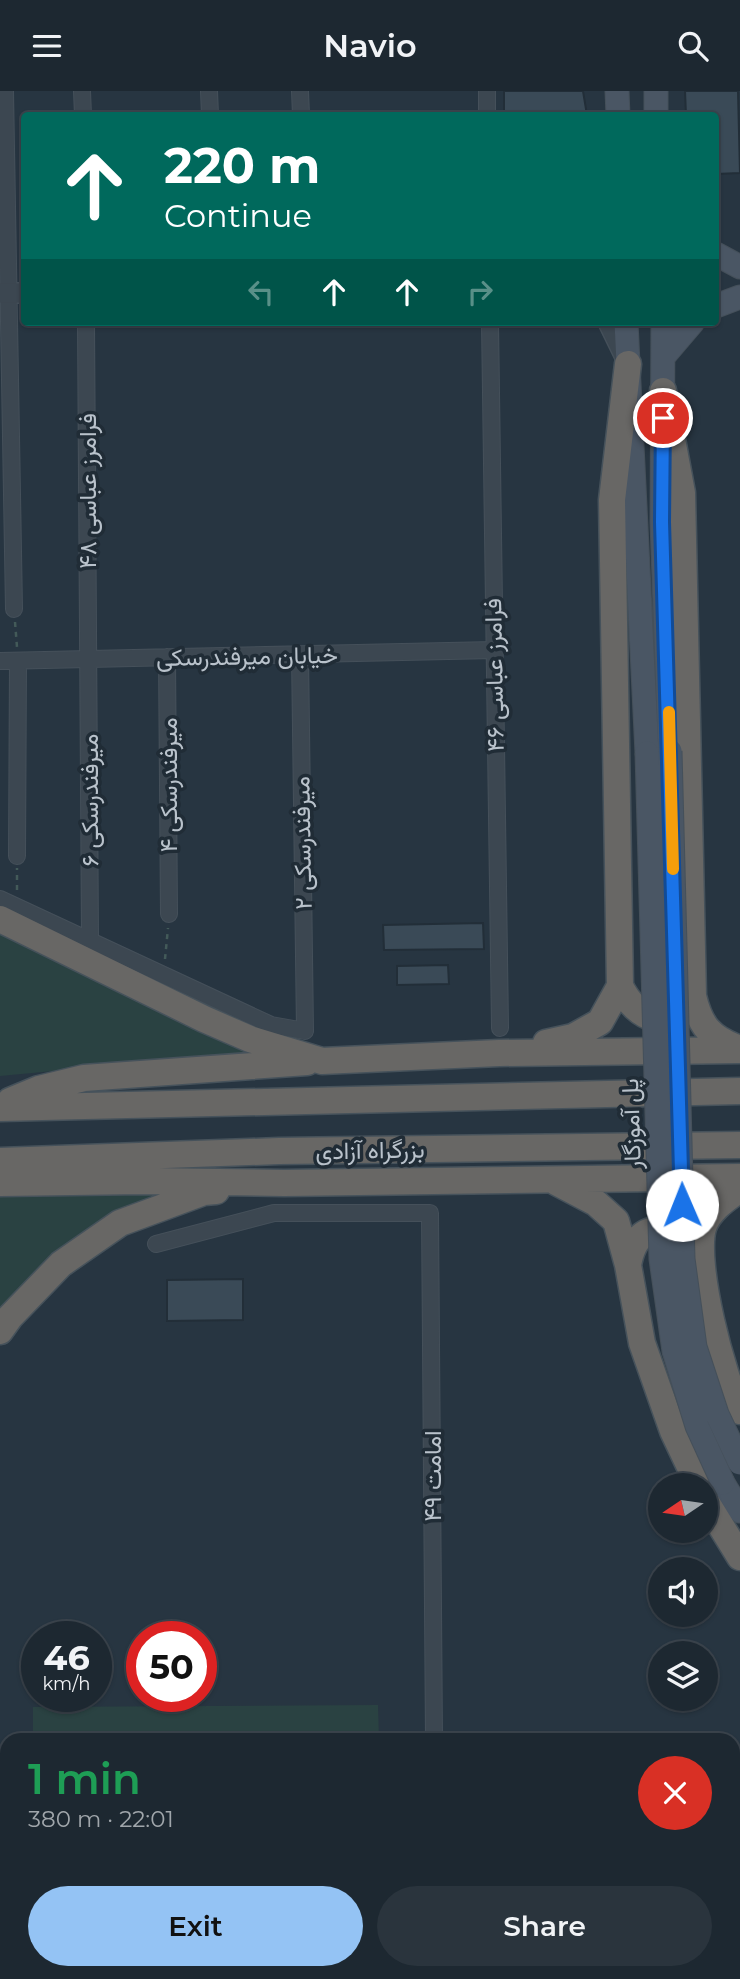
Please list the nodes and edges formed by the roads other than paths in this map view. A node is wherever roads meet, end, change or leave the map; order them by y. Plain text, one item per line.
1 (5, 91) edge
2 (82, 91) edge
3 (209, 91) edge
4 (300, 91) edge
5 (487, 91) edge
6 (617, 91) edge
7 (656, 91) edge
8 (83, 112) edge
9 (209, 112) edge
10 (301, 112) edge
11 (487, 112) edge
12 (618, 112) edge
13 (656, 112) edge
14 (719, 256) edge
15 (740, 268) edge
16 (719, 272) edge
17 (11, 293) edge
18 (740, 297) edge
19 (719, 305) edge
20 (86, 326) edge
21 (490, 326) edge
22 (610, 326) edge
23 (626, 326) edge
24 (663, 326) edge
25 (690, 326) edge
26 (664, 356) junction
27 (628, 364) junction
28 (663, 391) junction
29 (14, 609) road end
30 (494, 650) junction
31 (300, 654) junction
32 (167, 657) junction
33 (88, 660) junction
34 (0, 661) edge
35 (18, 661) junction
36 (17, 856) road end
37 (0, 899) edge
38 (8, 913) edge
39 (169, 914) road end
40 (90, 941) junction
41 (620, 986) junction
42 (693, 996) junction
43 (499, 1040) junction
44 (740, 1049) edge
45 (322, 1061) junction
46 (740, 1091) edge
47 (0, 1106) edge
48 (740, 1145) edge
49 (0, 1161) edge
50 (740, 1177) edge
51 (551, 1180) junction
52 (0, 1183) edge
53 (284, 1183) junction
54 (740, 1189) edge
55 (156, 1244) dead end
56 (700, 1259) junction
57 (628, 1265) junction
58 (0, 1331) edge
59 (740, 1411) edge
60 (740, 1463) edge
61 (699, 1473) edge
62 (706, 1473) edge
63 (718, 1496) edge
64 (718, 1509) edge
65 (740, 1511) edge
66 (740, 1557) edge
67 (433, 1733) edge

1 - 17 street
2 - 8 street
3 - 9 street
4 - 10 street
5 - 11 street
6 - 12 main road
7 - 13 main road
14 - 15 main road
15 - 16 main road
17 - 29 street
18 - 19 main road
20 - 33 street, فرامرز عباسی ۴۸
21 - 30 street, فرامرز عباسی ۴۶
22 - 27 street
23 - 27 main road, پل آموزگار
24 - 26 main road, پل آموزگار
25 - 26 main road
26 - 28 main road, پل آموزگار
27 - 41 highway
27 - 62 main road, پل آموزگار, bridge
28 - 42 highway
28 - 60 main road, پل آموزگار, bridge
30 - 31 street, خیابان میرفندرسکی
30 - 43 street, فرامرز عباسی ۴۶
31 - 32 street, خیابان میرفندرسکی
31 - 40 street, میرفندرسکی ۲
32 - 33 street, خیابان میرفندرسکی
32 - 39 street, میرفندرسکی ۴
33 - 35 street, خیابان میرفندرسکی
33 - 40 street, میرفندرسکی ۶
34 - 35 street, خیابان میرفندرسکی
35 - 36 street
37 - 38 street
38 - 40 street
38 - 45 highway
41 - 42 highway
41 - 43 highway
42 - 44 highway
43 - 44 highway
43 - 45 highway
45 - 47 highway
46 - 47 highway, بزرگراه آزادی
48 - 49 highway, بزرگراه آزادی
50 - 51 highway
51 - 53 highway
51 - 57 highway
52 - 53 highway
53 - 58 highway
54 - 56 highway
55 - 67 street, امامت ۴۹
56 - 57 highway
56 - 59 highway
57 - 61 highway
63 - 65 main road, پل آموزگار
64 - 66 highway

